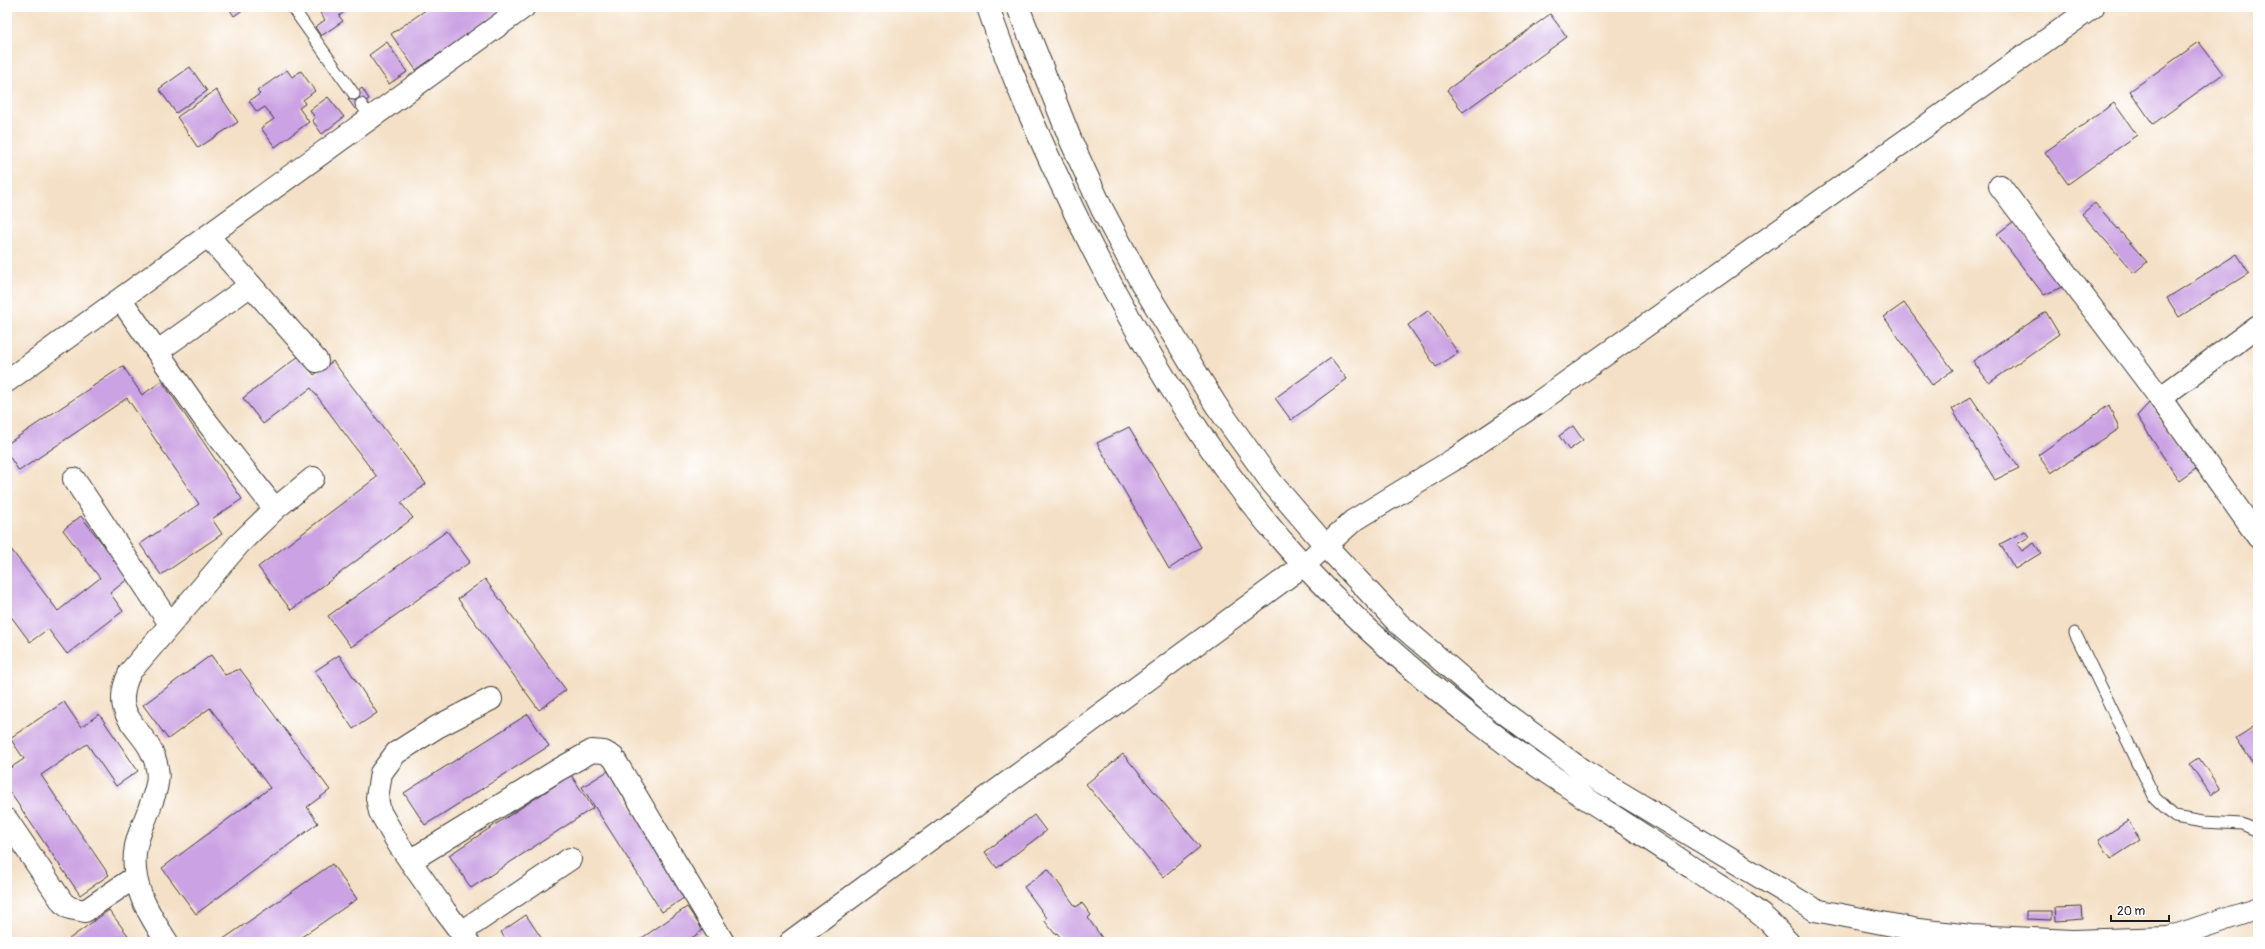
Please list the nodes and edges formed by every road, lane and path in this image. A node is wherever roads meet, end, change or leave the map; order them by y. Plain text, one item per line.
1 (292, 7) edge
2 (524, 7) edge
3 (988, 7) edge
4 (1018, 7) edge
5 (2093, 7) edge
6 (354, 94) dead end
7 (2000, 186) dead end
8 (208, 236) junction
9 (251, 285) junction
10 (120, 300) junction
11 (2258, 326) edge
12 (158, 351) junction
13 (317, 361) dead end
14 (7, 381) edge
15 (2160, 398) junction
16 (313, 478) dead end
17 (74, 479) dead end
18 (274, 509) junction
19 (2258, 537) edge
20 (1326, 546) junction
21 (1304, 565) junction
22 (170, 624) junction
23 (2075, 633) dead end
24 (491, 699) dead end
25 (7, 820) edge
26 (2258, 831) edge
27 (570, 859) dead end
28 (410, 861) junction
29 (135, 877) junction
30 (2258, 908) edge
31 (465, 937) edge
32 (2163, 940) edge
33 (167, 942) edge
34 (723, 942) edge
35 (790, 942) edge
36 (1788, 942) edge

1 - 6 lane
2 - 8 main road
3 - 21 main road
4 - 20 main road
5 - 20 main road
7 - 15 main road
8 - 9 main road
8 - 10 main road
9 - 12 main road
9 - 13 main road
10 - 12 main road
10 - 14 main road
11 - 15 main road
12 - 18 main road
15 - 19 main road
16 - 18 main road
17 - 22 main road
18 - 22 main road
20 - 21 main road
20 - 32 main road
21 - 35 main road
21 - 36 main road
22 - 29 main road
23 - 26 lane
24 - 28 main road
25 - 29 main road
27 - 31 main road
28 - 31 main road
28 - 34 main road
29 - 33 main road
30 - 32 main road

